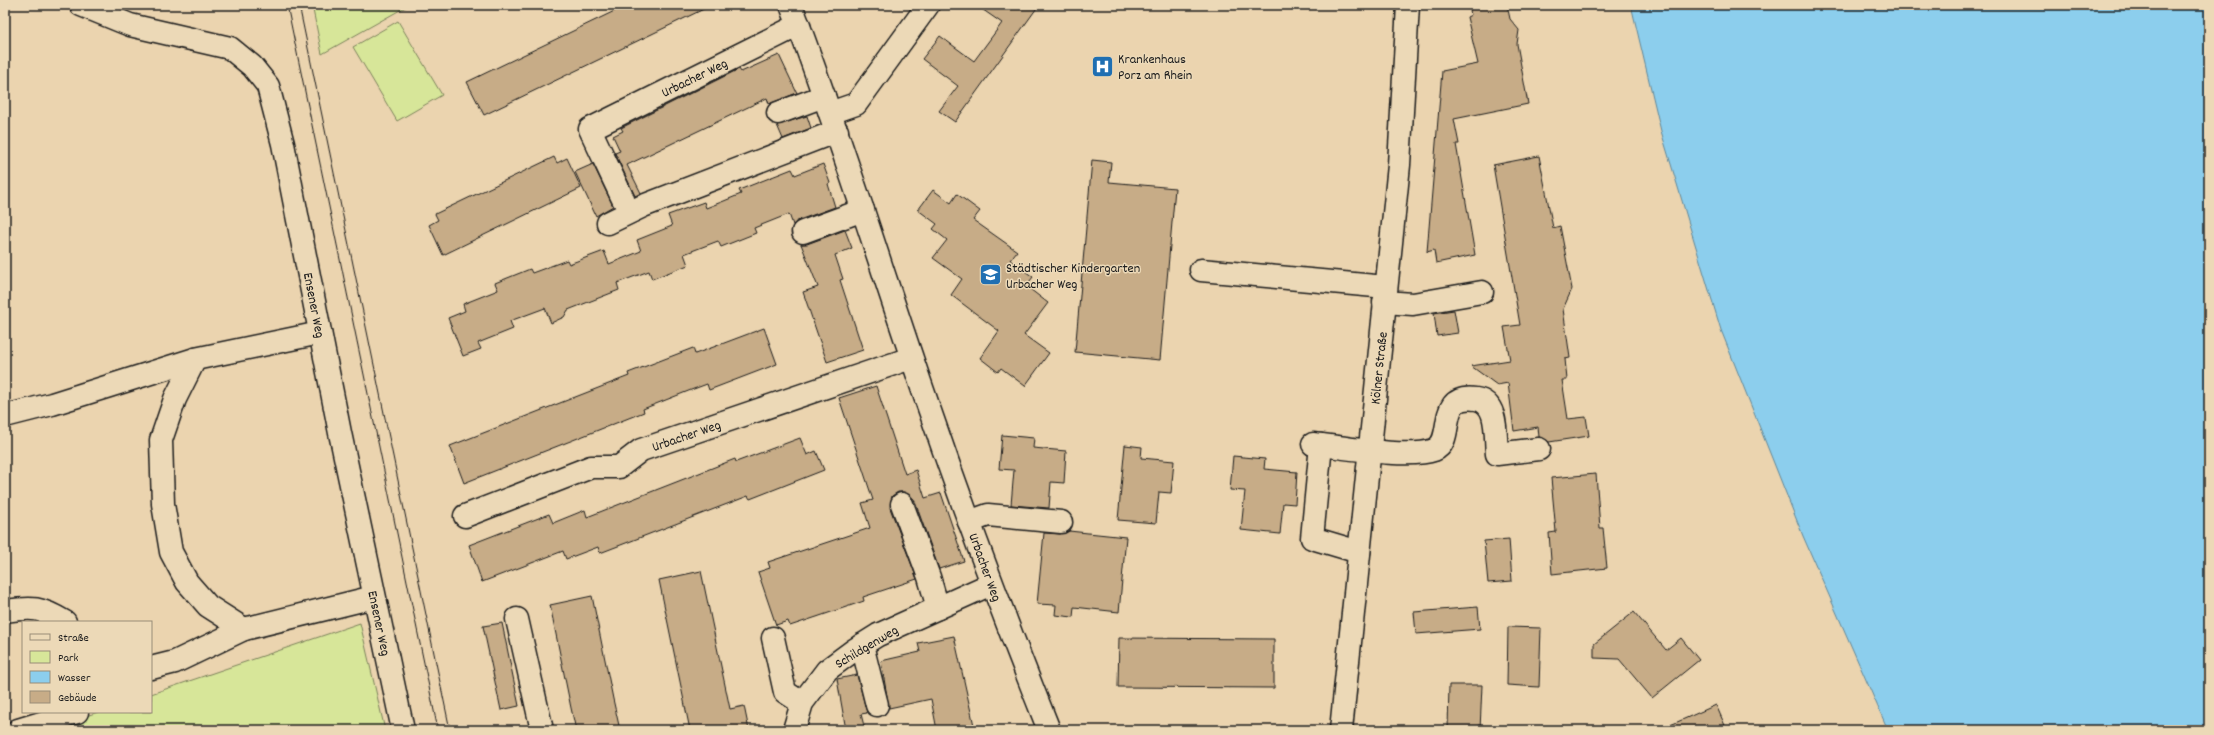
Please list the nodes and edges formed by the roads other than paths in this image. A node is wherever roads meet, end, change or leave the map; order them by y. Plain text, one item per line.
1 (81, 5) edge
2 (928, 5) edge
3 (1408, 5) edge
4 (794, 11) edge
5 (778, 113) dead end
6 (830, 114) junction
7 (623, 199) dead end
8 (863, 210) junction
9 (608, 223) dead end
10 (803, 232) dead end
11 (1201, 270) dead end
12 (1482, 292) dead end
13 (1385, 295) junction
14 (320, 333) junction
15 (194, 358) junction
16 (911, 358) junction
17 (5, 416) edge
18 (1369, 449) junction
19 (1540, 449) dead end
20 (902, 504) dead end
21 (465, 516) dead end
22 (969, 522) junction
23 (1061, 522) dead end
24 (1359, 552) junction
25 (991, 584) junction
26 (374, 597) junction
27 (938, 608) junction
28 (6, 612) edge
29 (517, 619) dead end
30 (64, 621) edge
31 (244, 629) junction
32 (773, 638) dead end
33 (862, 645) junction
34 (154, 669) edge
35 (802, 703) junction
36 (877, 704) dead end
37 (74, 713) edge
38 (18, 730) edge
39 (403, 730) edge
40 (542, 730) edge
41 (794, 730) edge
42 (1049, 730) edge
43 (1341, 730) edge

1 - 14 street, Ensener Weg
2 - 6 street
3 - 13 street, Kölner Straße
4 - 6 street, Urbacher Weg
4 - 7 street, Urbacher Weg
5 - 6 street
6 - 8 street, Urbacher Weg
6 - 9 street
8 - 10 street
8 - 16 street, Urbacher Weg
11 - 13 street
12 - 13 street
13 - 18 street, Kölner Straße
14 - 15 street
14 - 26 street, Ensener Weg
15 - 17 street
15 - 31 street
16 - 21 street, Urbacher Weg
16 - 22 street, Urbacher Weg
18 - 19 street
18 - 24 street, Kölner Straße
18 - 24 street
20 - 27 street
22 - 23 street
22 - 25 street, Urbacher Weg
24 - 43 street, Kölner Straße
25 - 27 street, Schildgenweg
25 - 42 street, Urbacher Weg
26 - 31 street
26 - 39 street, Ensener Weg
27 - 33 street, Schildgenweg
28 - 30 street
29 - 40 street
31 - 34 street
32 - 35 street
33 - 35 street, Schildgenweg
33 - 36 street
35 - 41 street, Schildgenweg
37 - 38 street

